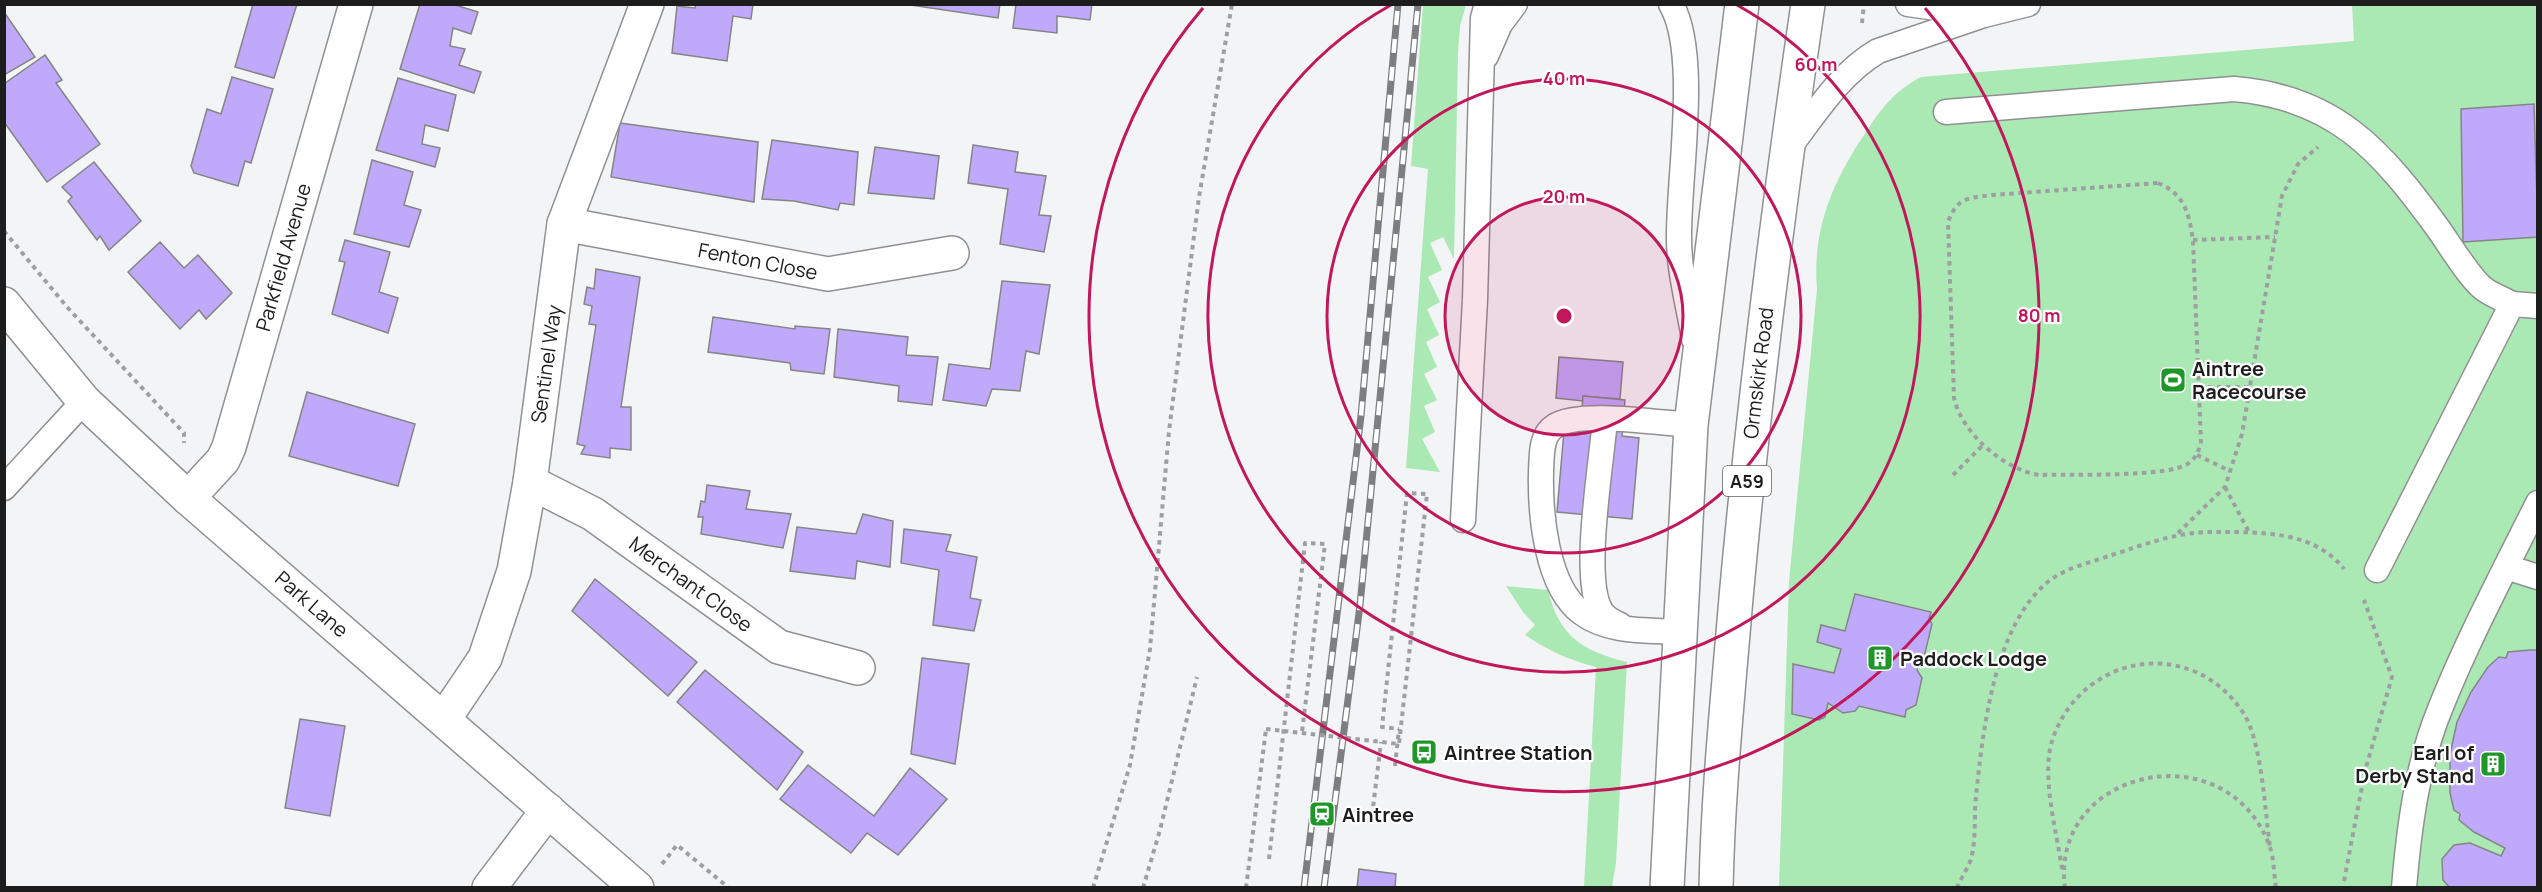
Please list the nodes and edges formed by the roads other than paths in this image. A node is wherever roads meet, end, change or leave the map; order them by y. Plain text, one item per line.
1 (356, 4) edge
2 (647, 4) edge
3 (1487, 4) edge
4 (1515, 4) edge
5 (1671, 4) edge
6 (1742, 4) edge
7 (1808, 4) edge
8 (1908, 4) edge
9 (2028, 4) edge
10 (1984, 15) junction
11 (1482, 66) junction
12 (1946, 112) dead end
13 (1785, 153) junction
14 (564, 224) junction
15 (952, 254) dead end
16 (4, 303) edge
17 (2512, 304) junction
18 (2538, 306) edge
19 (1698, 368) junction
20 (84, 402) junction
21 (1605, 419) junction
22 (1691, 425) junction
23 (530, 482) junction
24 (4, 488) edge
25 (188, 498) junction
26 (2538, 503) edge
27 (1463, 520) dead end
28 (2506, 567) junction
29 (2377, 570) dead end
30 (2538, 577) edge
31 (1630, 629) junction
32 (1679, 632) junction
33 (858, 668) dead end
34 (444, 719) junction
35 (548, 810) junction
36 (647, 879) edge
37 (489, 888) edge
38 (1666, 888) edge
39 (1716, 888) edge
40 (2404, 888) edge

1 - 25 main road, Parkfield Avenue
2 - 14 main road, Sentinel Way
3 - 11 lane
4 - 11 lane
5 - 19 lane
6 - 19 main road
7 - 13 main road, Ormskirk Road / A59
8 - 10 lane
9 - 10 lane
10 - 13 lane
11 - 27 lane
12 - 17 lane
13 - 39 main road, Ormskirk Road / A59
14 - 15 main road, Fenton Close
14 - 23 main road, Sentinel Way
16 - 20 main road, Park Lane
17 - 18 lane
17 - 29 lane
19 - 22 main road
20 - 24 lane
20 - 25 main road, Park Lane
21 - 22 lane
21 - 31 lane
21 - 31 lane
22 - 32 main road
23 - 33 main road, Merchant Close
23 - 34 main road, Sentinel Way
25 - 34 main road, Park Lane
26 - 28 lane
28 - 30 lane
28 - 40 lane
31 - 32 lane
32 - 38 main road
34 - 35 main road, Park Lane
35 - 36 main road, Park Lane
35 - 37 main road

